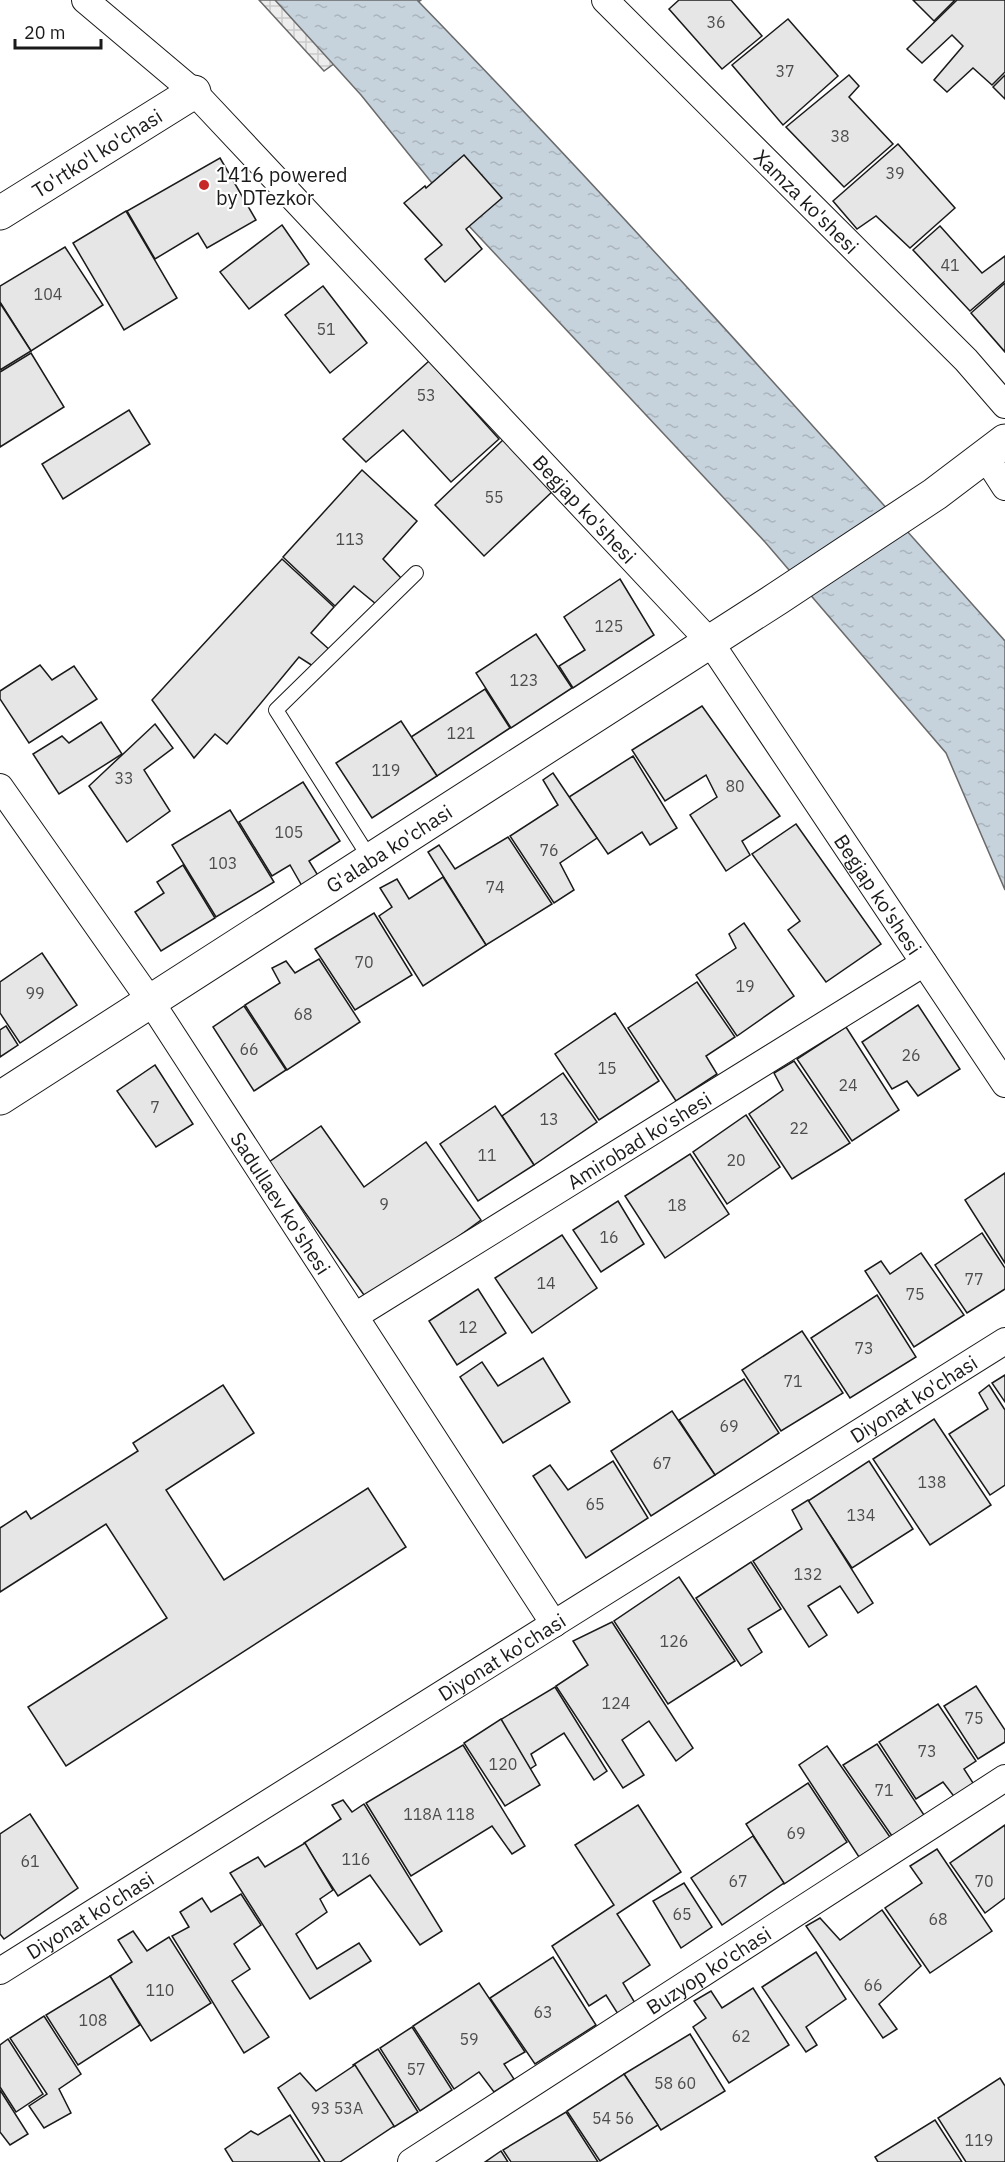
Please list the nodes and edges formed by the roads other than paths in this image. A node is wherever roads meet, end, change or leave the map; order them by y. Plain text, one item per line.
1 (85, 0) edge
2 (605, 0) edge
3 (194, 92) junction
4 (0, 213) edge
5 (1005, 405) edge
6 (995, 448) edge
7 (1005, 487) edge
8 (416, 573) dead end
9 (710, 642) junction
10 (0, 787) edge
11 (371, 860) junction
12 (924, 963) junction
13 (150, 1002) junction
14 (1005, 1084) edge
15 (0, 1098) edge
16 (355, 1316) junction
17 (1005, 1341) edge
18 (554, 1624) junction
19 (1005, 1778) edge
20 (0, 1971) edge
21 (411, 2162) edge

1 - 3 street, Begjap ko'shesi
2 - 5 street, Xamza ko'shesi
3 - 4 street, To'rtko'l ko'chasi
3 - 9 street, Begjap ko'shesi
6 - 7 street
6 - 9 street, G'alaba ko'chasi
8 - 11 lane
9 - 11 street, G'alaba ko'chasi
9 - 12 street, Begjap ko'shesi
10 - 13 street, Sadullaev ko'shesi
11 - 13 street, G'alaba ko'chasi
12 - 14 street, Begjap ko'shesi
12 - 16 street, Amirobad ko'shesi
13 - 15 street, G'alaba ko'chasi
13 - 16 street, Sadullaev ko'shesi
16 - 18 street, Sadullaev ko'shesi
17 - 18 street, Diyonat ko'chasi
18 - 20 street, Diyonat ko'chasi
19 - 21 street, Buzyop ko'chasi

